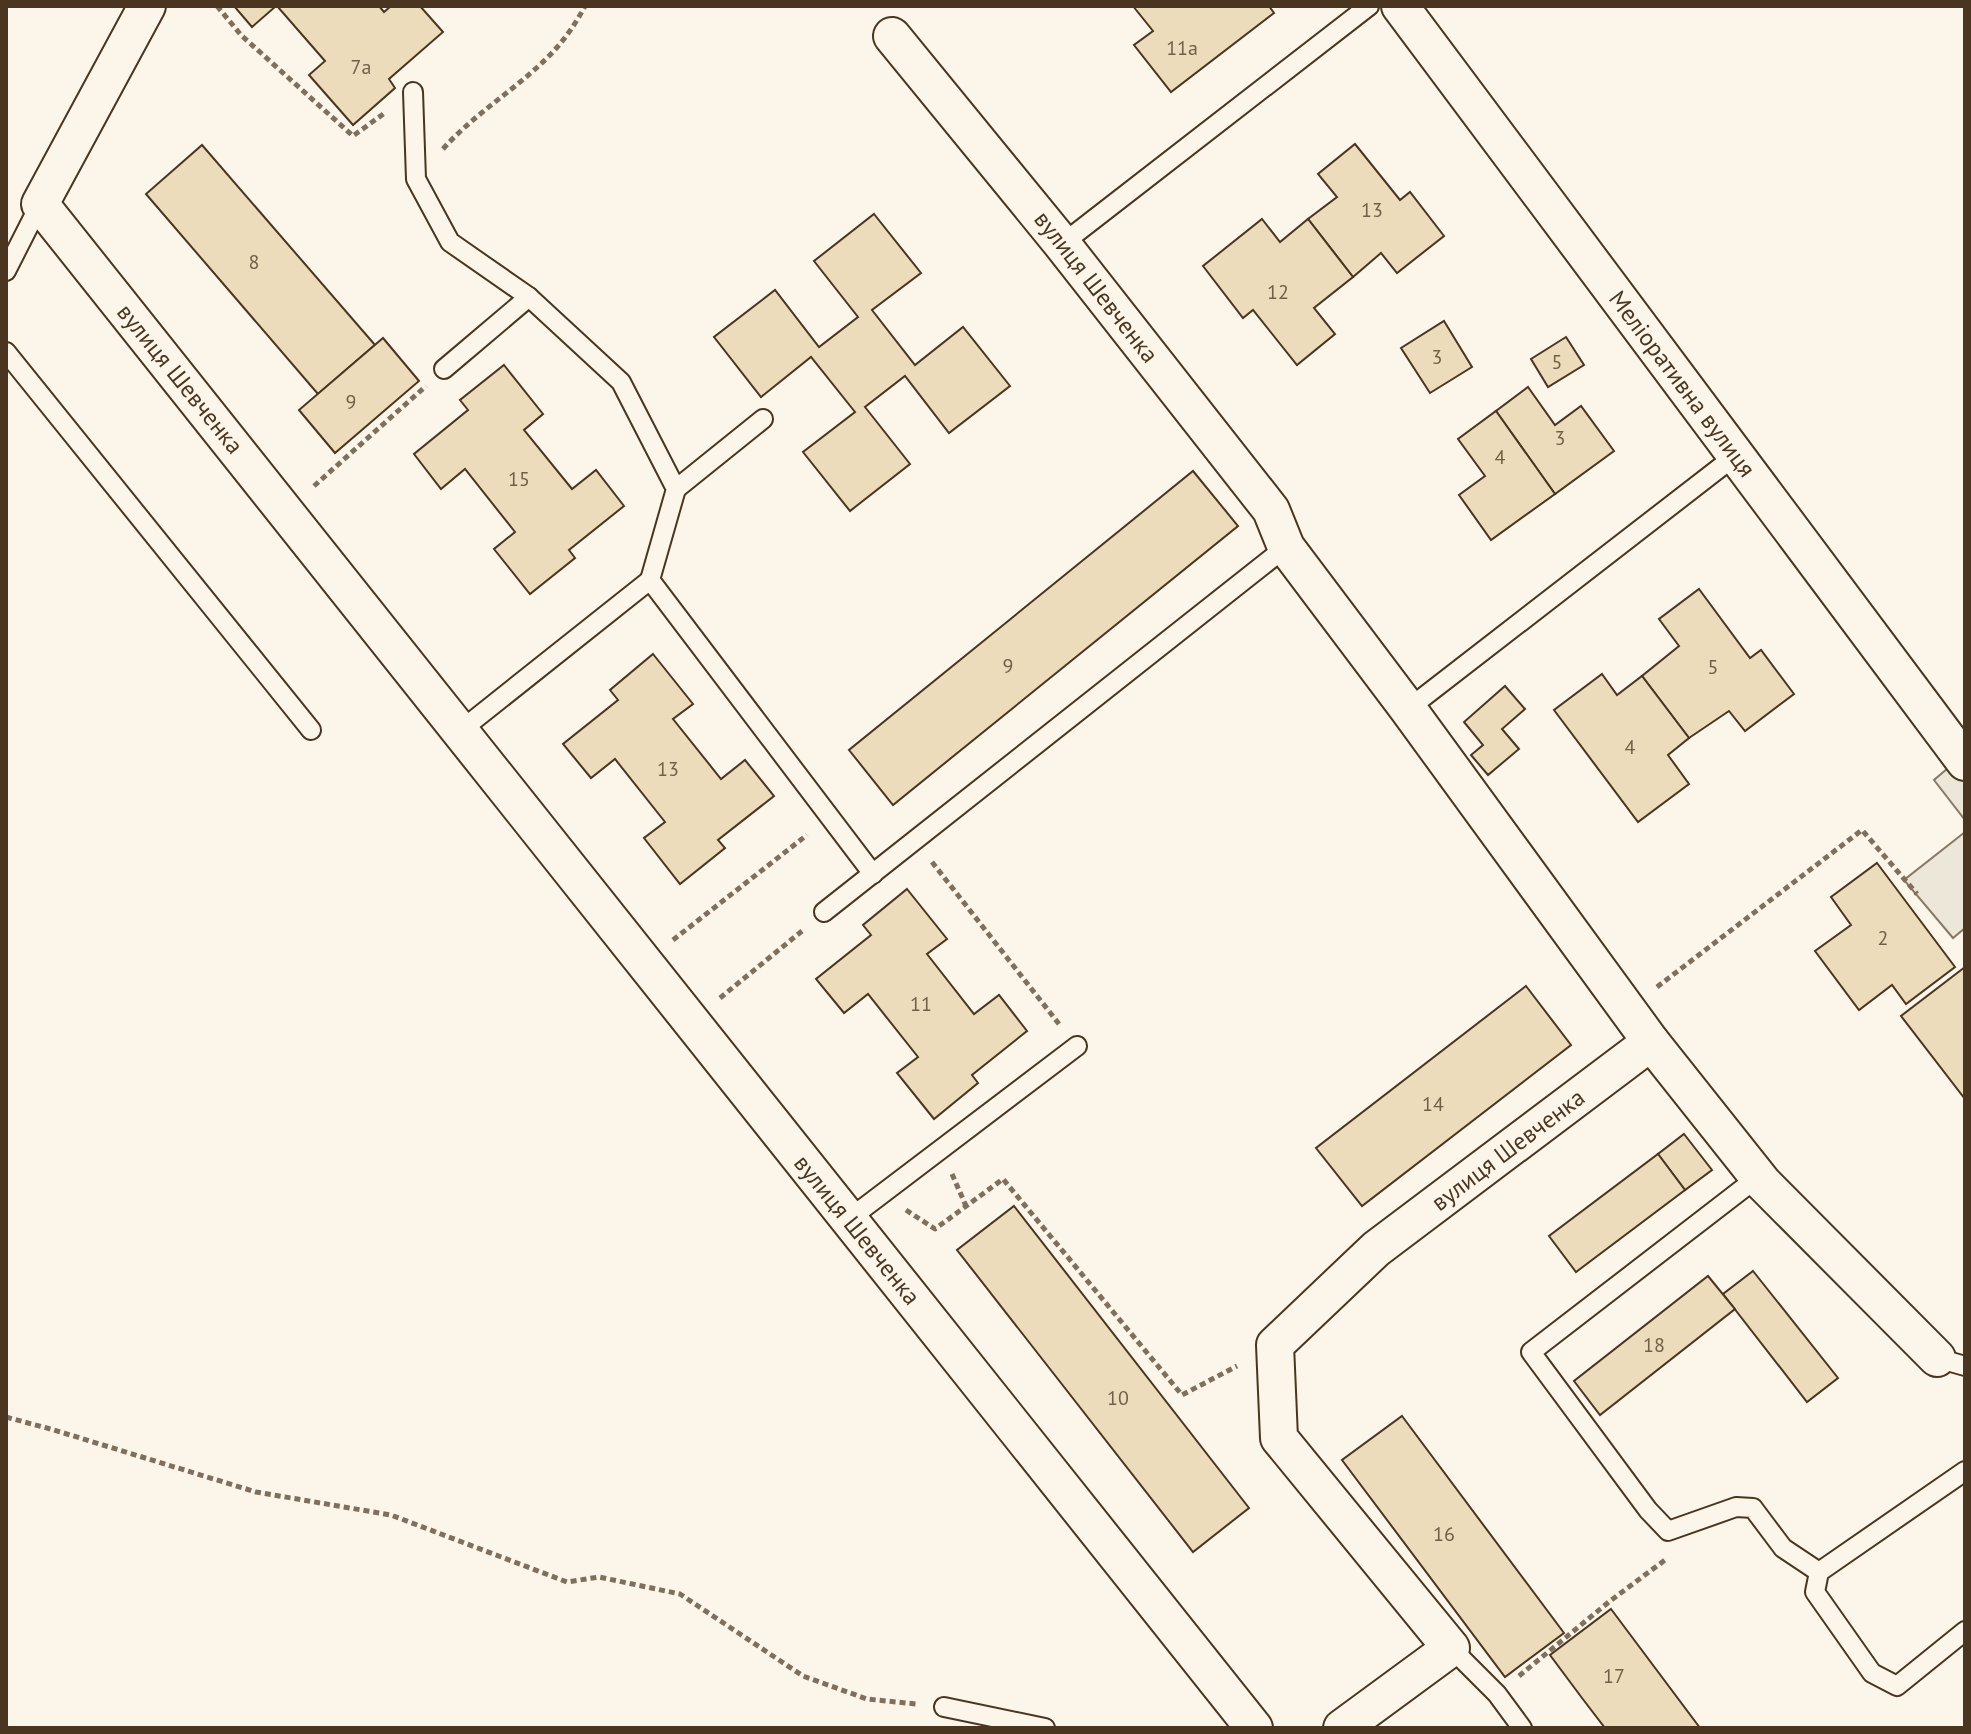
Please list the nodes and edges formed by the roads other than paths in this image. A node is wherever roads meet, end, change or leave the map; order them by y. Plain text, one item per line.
1 (147, 6) edge
2 (1369, 6) edge
3 (1400, 6) edge
4 (892, 36) dead end
5 (413, 92) road end
6 (40, 204) junction
7 (1062, 244) junction
8 (6, 271) edge
9 (529, 297) junction
10 (6, 352) edge
11 (444, 369) road end
12 (763, 419) dead end
13 (1735, 456) junction
14 (676, 489) junction
15 (1286, 547) junction
16 (650, 580) junction
17 (1408, 709) junction
18 (311, 730) dead end
19 (460, 731) junction
20 (1965, 762) edge
21 (873, 874) junction
22 (824, 912) road end
23 (1651, 1042) junction
24 (1077, 1046) road end
25 (1758, 1177) junction
26 (849, 1219) junction
27 (1951, 1362) edge
28 (1965, 1471) edge
29 (1819, 1572) junction
30 (1965, 1631) edge
31 (1451, 1648) junction
32 (944, 1707) road end
33 (1045, 1728) edge
34 (1254, 1728) edge
35 (1342, 1728) edge
36 (1522, 1728) edge

1 - 6 street
2 - 7 lane
3 - 13 street, Меліоративна вулиця
4 - 7 street, вулиця Шевченка
5 - 9 lane
6 - 8 lane
6 - 19 street, вулиця Шевченка
7 - 15 street, вулиця Шевченка
9 - 11 lane
9 - 14 lane
10 - 18 lane
12 - 14 lane
13 - 17 lane
13 - 20 street, Меліоративна вулиця
14 - 16 lane
15 - 17 street, вулиця Шевченка
15 - 21 lane
16 - 19 lane
16 - 21 lane
17 - 23 street, вулиця Шевченка
19 - 26 street, вулиця Шевченка
21 - 22 lane
23 - 25 street, вулиця Шевченка
23 - 31 street, вулиця Шевченка
24 - 26 lane
25 - 27 street, вулиця Шевченка
25 - 29 lane
26 - 34 street, вулиця Шевченка
28 - 29 lane
29 - 30 lane
31 - 35 street
31 - 36 lane
32 - 33 lane

